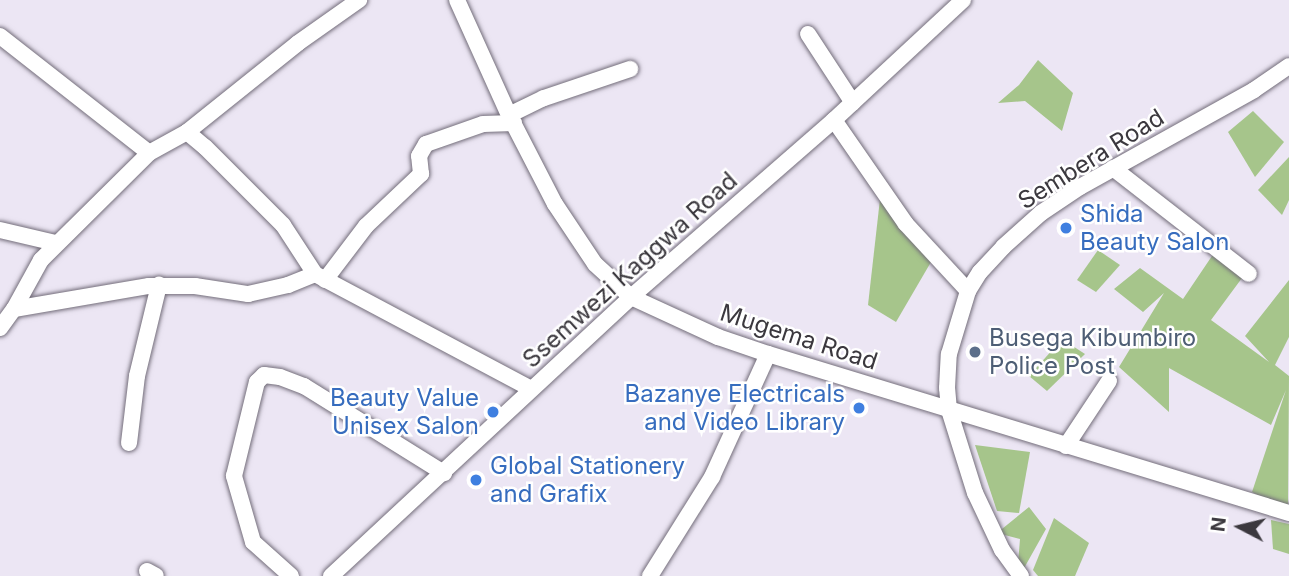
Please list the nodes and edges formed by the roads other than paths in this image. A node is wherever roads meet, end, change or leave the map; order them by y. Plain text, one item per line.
1 (359, 0) edge
2 (457, 0) edge
3 (962, 0) edge
4 (808, 34) dead end
5 (0, 36) edge
6 (1289, 66) edge
7 (630, 69) dead end
8 (853, 103) junction
9 (511, 119) junction
10 (834, 120) junction
11 (187, 132) junction
12 (149, 153) junction
13 (1113, 168) junction
14 (0, 230) edge
15 (55, 243) junction
16 (1249, 274) dead end
17 (320, 277) junction
18 (159, 285) junction
19 (968, 291) junction
20 (631, 297) junction
21 (14, 309) junction
22 (0, 328) edge
23 (768, 354) junction
24 (1109, 381) dead end
25 (531, 389) junction
26 (949, 410) junction
27 (129, 443) dead end
28 (1066, 446) junction
29 (444, 473) junction
30 (1289, 513) edge
31 (1013, 572) edge
32 (291, 576) edge
33 (331, 576) edge
34 (650, 576) edge

1 - 11 street
2 - 9 street, Mugema Road
3 - 8 street, Ssemwezi Kaggwa Road
4 - 8 street
5 - 12 street
6 - 13 street, Sembera Road
7 - 9 street
8 - 10 street, Ssemwezi Kaggwa Road
9 - 17 street
9 - 20 street, Mugema Road
10 - 19 street
10 - 20 street, Ssemwezi Kaggwa Road
11 - 12 street
11 - 17 street
12 - 15 street
13 - 16 street
13 - 19 street, Sembera Road
14 - 15 street
15 - 21 street
17 - 18 street
17 - 25 street
18 - 21 street
18 - 27 street
19 - 26 street, Sembera Road
20 - 23 street, Mugema Road
20 - 25 street, Ssemwezi Kaggwa Road
21 - 22 street
23 - 26 street, Mugema Road
23 - 34 street
24 - 28 street
25 - 29 street, Ssemwezi Kaggwa Road
26 - 28 street, Mugema Road
26 - 31 street, Sembera Road
28 - 30 street, Mugema Road
29 - 32 street
29 - 33 street, Ssemwezi Kaggwa Road

